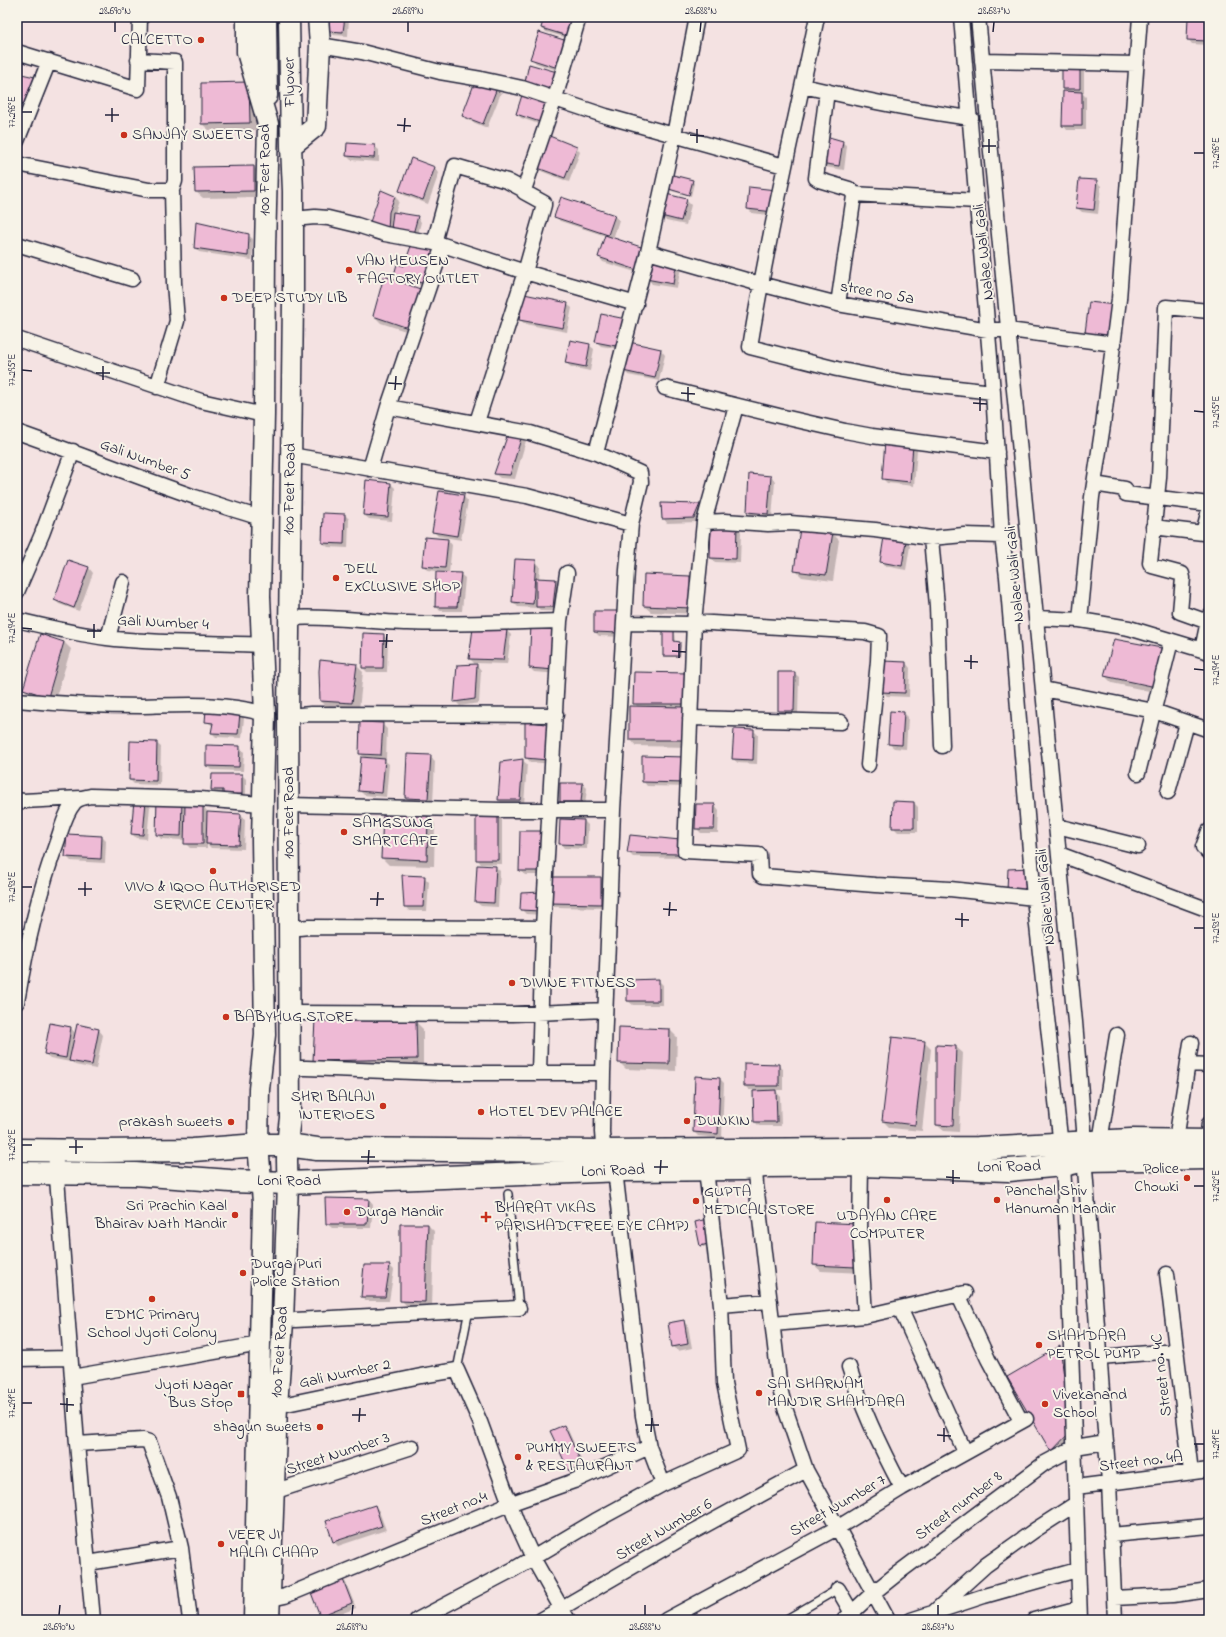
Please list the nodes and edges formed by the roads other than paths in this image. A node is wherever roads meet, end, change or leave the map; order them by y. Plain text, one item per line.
1 (140, 17) edge
2 (247, 17) edge
3 (289, 17) edge
4 (318, 17) edge
5 (579, 17) edge
6 (697, 17) edge
7 (817, 17) edge
8 (961, 17) edge
9 (978, 17) edge
10 (1140, 17) edge
11 (266, 23) edge
12 (320, 45) junction
13 (17, 52) edge
14 (138, 60) junction
15 (49, 61) junction
16 (982, 61) junction
17 (1136, 64) junction
18 (803, 86) junction
19 (827, 91) junction
20 (555, 98) junction
21 (971, 118) junction
22 (268, 124) junction
23 (674, 135) junction
24 (17, 140) edge
25 (291, 146) junction
26 (17, 164) edge
27 (784, 166) junction
28 (172, 190) junction
29 (524, 190) junction
30 (853, 194) junction
31 (977, 201) junction
32 (293, 219) junction
33 (17, 244) edge
34 (438, 244) junction
35 (648, 252) junction
36 (525, 272) junction
37 (132, 279) dead end
38 (760, 284) junction
39 (636, 304) junction
40 (838, 304) junction
41 (1209, 311) edge
42 (988, 330) junction
43 (1009, 330) junction
44 (17, 339) edge
45 (1114, 344) junction
46 (156, 387) junction
47 (665, 388) dead end
48 (993, 392) junction
49 (736, 406) junction
50 (388, 407) junction
51 (264, 415) junction
52 (477, 422) junction
53 (17, 432) edge
54 (73, 451) junction
55 (997, 452) junction
56 (596, 453) junction
57 (291, 455) junction
58 (370, 469) junction
59 (1094, 484) junction
60 (1157, 497) junction
61 (1209, 504) edge
62 (1209, 510) edge
63 (262, 518) junction
64 (704, 522) junction
65 (631, 524) junction
66 (1153, 527) junction
67 (1002, 536) junction
68 (931, 538) junction
69 (567, 573) dead end
70 (123, 582) dead end
71 (17, 592) edge
72 (289, 618) junction
73 (1037, 618) junction
74 (1208, 619) edge
75 (17, 620) edge
76 (1080, 620) junction
77 (560, 621) junction
78 (694, 622) junction
79 (624, 623) junction
80 (108, 638) junction
81 (1171, 641) junction
82 (262, 645) junction
83 (289, 646) junction
84 (1206, 651) edge
85 (1044, 689) junction
86 (17, 700) edge
87 (1154, 711) junction
88 (265, 714) junction
89 (556, 714) junction
90 (288, 716) junction
91 (690, 718) junction
92 (841, 722) dead end
93 (1187, 723) junction
94 (1209, 730) edge
95 (942, 746) dead end
96 (868, 765) dead end
97 (1138, 773) dead end
98 (1168, 792) dead end
99 (81, 798) junction
100 (17, 800) edge
101 (262, 804) junction
102 (289, 805) junction
103 (550, 810) junction
104 (613, 810) junction
105 (1056, 826) junction
106 (1209, 831) edge
107 (1138, 846) dead end
108 (1209, 853) edge
109 (1059, 854) junction
110 (1034, 898) junction
111 (1209, 910) edge
112 (543, 928) junction
113 (289, 929) junction
114 (20, 962) edge
115 (17, 1002) edge
116 (605, 1010) junction
117 (289, 1013) junction
118 (540, 1013) junction
119 (1117, 1035) dead end
120 (1191, 1043) dead end
121 (1189, 1064) junction
122 (1209, 1065) edge
123 (289, 1068) junction
124 (603, 1072) junction
125 (539, 1073) junction
126 (1176, 1140) junction
127 (1208, 1141) edge
128 (1088, 1143) junction
129 (258, 1145) junction
130 (287, 1145) junction
131 (17, 1150) edge
132 (56, 1151) junction
133 (1059, 1151) junction
134 (754, 1158) junction
135 (608, 1164) junction
136 (860, 1165) junction
137 (706, 1169) junction
138 (17, 1173) edge
139 (56, 1174) junction
140 (261, 1181) junction
141 (288, 1183) junction
142 (508, 1194) dead end
143 (1167, 1274) dead end
144 (770, 1301) junction
145 (721, 1305) junction
146 (519, 1308) joint
147 (900, 1308) junction
148 (469, 1310) junction
149 (865, 1316) junction
150 (295, 1320) dead end
151 (773, 1324) junction
152 (260, 1344) junction
153 (1177, 1352) junction
154 (1100, 1357) junction
155 (70, 1358) junction
156 (17, 1359) edge
157 (849, 1367) dead end
158 (457, 1370) junction
159 (72, 1377) junction
160 (277, 1406) junction
161 (1106, 1442) junction
162 (77, 1444) junction
163 (649, 1447) junction
164 (1075, 1447) junction
165 (412, 1448) dead end
166 (965, 1452) junction
167 (806, 1470) junction
168 (1209, 1470) edge
169 (1191, 1472) junction
170 (1109, 1482) junction
171 (663, 1484) junction
172 (1076, 1487) junction
173 (902, 1488) junction
174 (273, 1492) junction
175 (509, 1504) junction
176 (1077, 1504) junction
177 (1209, 1526) edge
178 (837, 1528) junction
179 (1111, 1535) junction
180 (181, 1548) junction
181 (533, 1558) junction
182 (88, 1564) junction
183 (1077, 1570) junction
184 (838, 1589) joint
185 (1209, 1590) edge
186 (873, 1593) junction
187 (1114, 1598) junction
188 (271, 1599) junction
189 (934, 1612) junction
190 (565, 1614) edge
191 (1079, 1614) edge
192 (851, 1618) edge
193 (93, 1620) edge
194 (190, 1620) edge
195 (254, 1620) edge
196 (269, 1620) edge
197 (417, 1620) edge
198 (541, 1620) edge
199 (666, 1620) edge
200 (785, 1620) edge
201 (888, 1620) edge
202 (911, 1620) edge
203 (1034, 1620) edge
204 (1115, 1620) edge

1 - 14 street
2 - 22 main road, 100 Feet Road
3 - 25 main road, Flyover
4 - 12 main road, 100 Feet Road
5 - 20 street
6 - 23 street
7 - 18 street
8 - 21 street
9 - 16 street, Nalae Wali Gali
10 - 17 street
11 - 22 main road, Flyover
12 - 20 street
12 - 25 main road, 100 Feet Road
13 - 15 street
14 - 15 street
14 - 28 street
15 - 24 street
16 - 17 street
16 - 43 street, Nalae Wali Gali
17 - 45 street
18 - 19 street
18 - 27 street
19 - 21 street
19 - 30 street
20 - 23 street
20 - 29 street
21 - 31 street
22 - 51 main road, 100 Feet Road
23 - 27 street
23 - 35 street
25 - 32 main road, 100 Feet Road
26 - 28 street
27 - 38 street
28 - 46 street
29 - 34 street
29 - 36 street
30 - 31 street
30 - 40 street
31 - 42 street
32 - 34 street
32 - 57 main road, 100 Feet Road
33 - 37 street
34 - 36 street
34 - 50 street
35 - 38 street, stree no 5a
35 - 39 street
36 - 39 street
36 - 52 street
38 - 40 street, stree no 5a
38 - 48 street
39 - 56 street
40 - 42 street, stree no 5a
41 - 60 street
42 - 43 street, stree no 5a
42 - 48 street
43 - 45 street, stree no 5a
43 - 73 street, Nalae Wali Gali
44 - 46 street
45 - 59 street
46 - 51 street
47 - 49 street
48 - 55 street
49 - 55 street
49 - 64 street
50 - 52 street
50 - 58 street
51 - 63 main road, 100 Feet Road
52 - 56 street
53 - 54 street, Gali Number 5
54 - 63 street, Gali Number 5
54 - 71 street
55 - 67 street
56 - 65 street
57 - 58 street
57 - 72 main road, 100 Feet Road
58 - 65 street
59 - 60 street
59 - 76 street
60 - 61 street
60 - 66 street
62 - 66 street
63 - 82 main road, 100 Feet Road
64 - 68 street
64 - 78 street
65 - 79 street
66 - 74 street
67 - 68 street
67 - 110 street
68 - 95 street
69 - 77 street
70 - 80 street
72 - 77 street
72 - 83 main road, 100 Feet Road
73 - 76 street
73 - 85 street, Nalae Wali Gali
74 - 84 street
75 - 80 street, Gali Number 4
76 - 81 street
77 - 89 street
78 - 79 street
78 - 91 street
78 - 96 street
79 - 104 street
80 - 82 street, Gali Number 4
81 - 84 street
81 - 87 street
82 - 83 main road
82 - 88 main road, 100 Feet Road
83 - 90 main road, 100 Feet Road
85 - 87 street
85 - 105 street, Nalae Wali Gali
86 - 88 street
87 - 93 street
87 - 97 street
88 - 101 main road, 100 Feet Road
89 - 90 street
89 - 103 street
90 - 102 main road, 100 Feet Road
91 - 92 street
91 - 110 street
93 - 94 street
93 - 98 street
99 - 100 street
99 - 101 street
99 - 114 street
101 - 129 main road, 100 Feet Road
102 - 103 street
102 - 113 main road, 100 Feet Road
103 - 104 street
103 - 112 street
104 - 116 street
105 - 107 street
105 - 109 street, Nalae Wali Gali
106 - 108 street
109 - 111 street
109 - 128 street, Nalae Wali Gali
110 - 133 street
112 - 113 street
112 - 118 street
113 - 117 main road, 100 Feet Road
114 - 115 street
116 - 118 street
116 - 124 street
117 - 118 street
117 - 123 main road, 100 Feet Road
118 - 125 street
119 - 128 street
120 - 121 street
121 - 122 street
121 - 126 street
123 - 125 street
123 - 130 main road, 100 Feet Road
124 - 125 street
124 - 135 street
126 - 127 highway, Loni Road
126 - 128 highway, Loni Road
127 - 128 highway, Loni Road
128 - 133 highway, Loni Road
128 - 154 street
129 - 130 highway, Loni Road
129 - 132 highway, Loni Road
129 - 140 main road, 100 Feet Road
130 - 135 highway, Loni Road
130 - 141 main road, 100 Feet Road
131 - 132 highway, Loni Road
132 - 139 street
133 - 134 highway, Loni Road
133 - 136 highway, Loni Road
133 - 164 street
134 - 135 highway, Loni Road
134 - 136 highway, Loni Road
134 - 137 highway, Loni Road
134 - 144 street
135 - 137 highway, Loni Road
135 - 141 highway, Loni Road
135 - 163 street
136 - 149 street
137 - 145 street
138 - 139 highway, Loni Road
139 - 140 highway, Loni Road
139 - 155 street
140 - 141 highway, Loni Road
140 - 152 main road, 100 Feet Road
141 - 160 main road, 100 Feet Road
142 - 146 lane
143 - 153 street, Street no. 4C
144 - 145 street
144 - 151 street
145 - 171 street
146 - 148 street
147 - 149 street
147 - 166 street
147 - 166 street, Street Number 7
148 - 150 street
148 - 158 lane
149 - 151 street
151 - 167 street
152 - 159 street
152 - 195 main road, 100 Feet Road
153 - 154 street
153 - 169 street, Street no. 4C
154 - 161 street
155 - 156 street
155 - 159 street
157 - 173 street
158 - 160 street, Gali Number 2
158 - 175 street
159 - 162 street
160 - 174 main road, 100 Feet Road
161 - 164 street, Street number 8
161 - 170 street
162 - 180 street
162 - 182 street
163 - 171 street
163 - 175 street, Street no.4
164 - 172 street
164 - 186 street, Street number 8
165 - 174 street, Street Number 3
166 - 173 street, Street Number 7
167 - 178 street
167 - 190 street, Street Number 6
168 - 169 street, Street no. 4A
169 - 170 street, Street no. 4A
170 - 172 street, Street no. 4A
170 - 179 street
171 - 181 street
172 - 176 street
173 - 178 street, Street Number 7
174 - 188 main road, 100 Feet Road
175 - 181 street
175 - 188 street, Street no.4
176 - 183 street
176 - 189 street
177 - 179 street
178 - 186 street
178 - 199 street, Street Number 7
179 - 187 street
180 - 182 street
180 - 194 street
181 - 190 street
181 - 197 street
182 - 193 street
183 - 189 street
183 - 191 street
184 - 192 street
184 - 200 lane
185 - 187 street
186 - 192 street, Street number 8
186 - 201 street
187 - 204 street
188 - 196 main road, 100 Feet Road
189 - 202 street
190 - 198 street, Street Number 6
191 - 203 street

